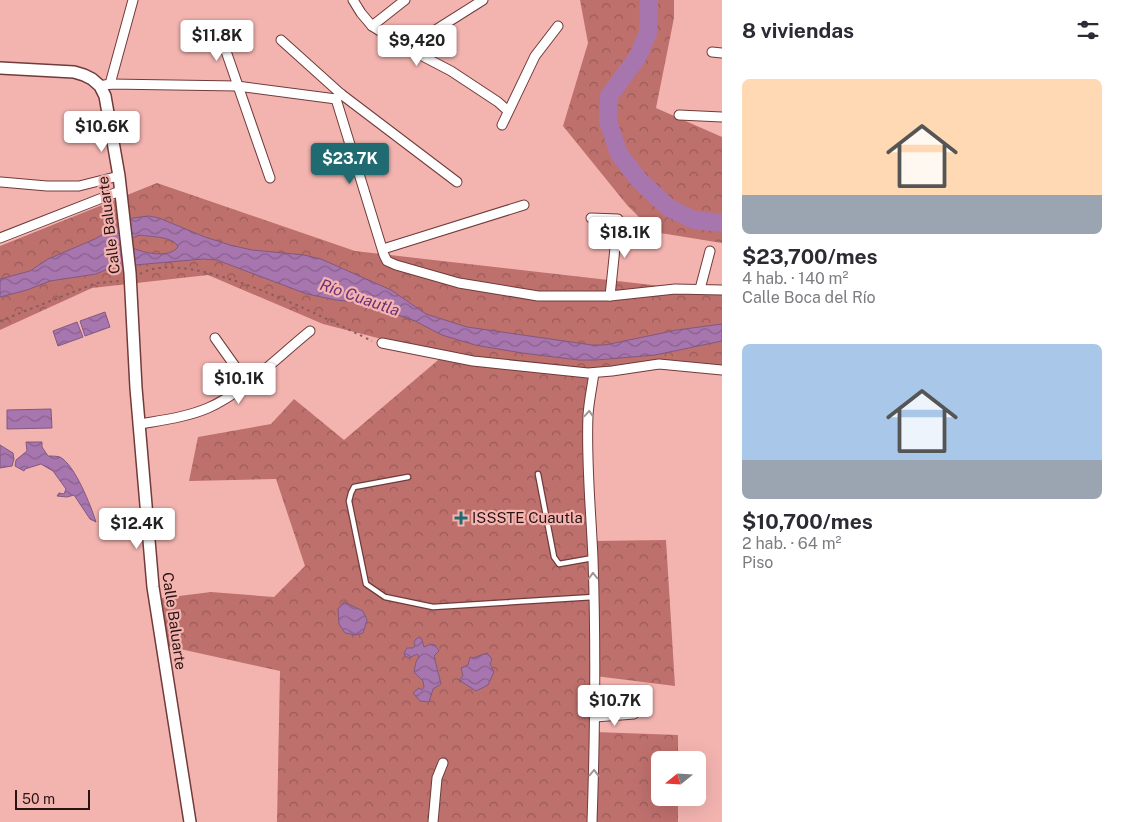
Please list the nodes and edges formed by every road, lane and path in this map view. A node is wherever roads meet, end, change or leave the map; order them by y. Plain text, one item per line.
1 (132, 0) edge
2 (353, 0) edge
3 (405, 0) edge
4 (483, 0) edge
5 (372, 26) junction
6 (558, 26) dead end
7 (219, 31) dead end
8 (281, 40) dead end
9 (407, 48) junction
10 (712, 52) dead end
11 (722, 53) edge
12 (0, 68) edge
13 (105, 85) junction
14 (237, 86) junction
15 (338, 97) junction
16 (508, 111) junction
17 (679, 115) dead end
18 (722, 117) edge
19 (502, 125) dead end
20 (119, 176) junction
21 (270, 178) dead end
22 (1, 182) edge
23 (457, 182) dead end
24 (120, 191) junction
25 (524, 205) dead end
26 (591, 218) dead end
27 (0, 238) edge
28 (382, 249) junction
29 (710, 252) dead end
30 (130, 277) junction
31 (700, 289) junction
32 (722, 290) edge
33 (610, 296) junction
34 (0, 321) edge
35 (310, 331) dead end
36 (215, 338) dead end
37 (382, 342) joint
38 (722, 370) edge
39 (594, 373) junction
40 (247, 383) junction
41 (140, 424) junction
42 (538, 474) dead end
43 (408, 477) dead end
44 (593, 558) junction
45 (594, 597) junction
46 (634, 714) dead end
47 (595, 717) junction
48 (443, 763) dead end
49 (190, 822) edge
50 (433, 822) edge
51 (592, 822) edge

1 - 13 street
2 - 5 street
3 - 5 street
4 - 9 street
5 - 9 street
6 - 16 street
7 - 14 street
8 - 15 street
9 - 16 street
10 - 11 street
12 - 13 street
13 - 14 street
13 - 20 street, Calle Baluarte
14 - 15 street
14 - 21 street
15 - 23 street
15 - 28 street
16 - 19 street
17 - 18 street
20 - 22 street
20 - 24 street, Calle Baluarte
24 - 27 street
24 - 30 street, Calle Baluarte
25 - 28 street
26 - 33 street
28 - 33 street
29 - 31 street
30 - 34 path
30 - 37 path
30 - 41 street, Calle Baluarte
31 - 32 street
31 - 33 street
35 - 40 street
36 - 40 street
37 - 39 street
38 - 39 street
44 -> 39 street
40 - 41 street
41 - 49 street, Calle Baluarte
42 - 44 lane
43 - 45 lane
45 -> 44 street
45 - 47 street
46 - 47 street
51 -> 47 street
48 - 50 street

